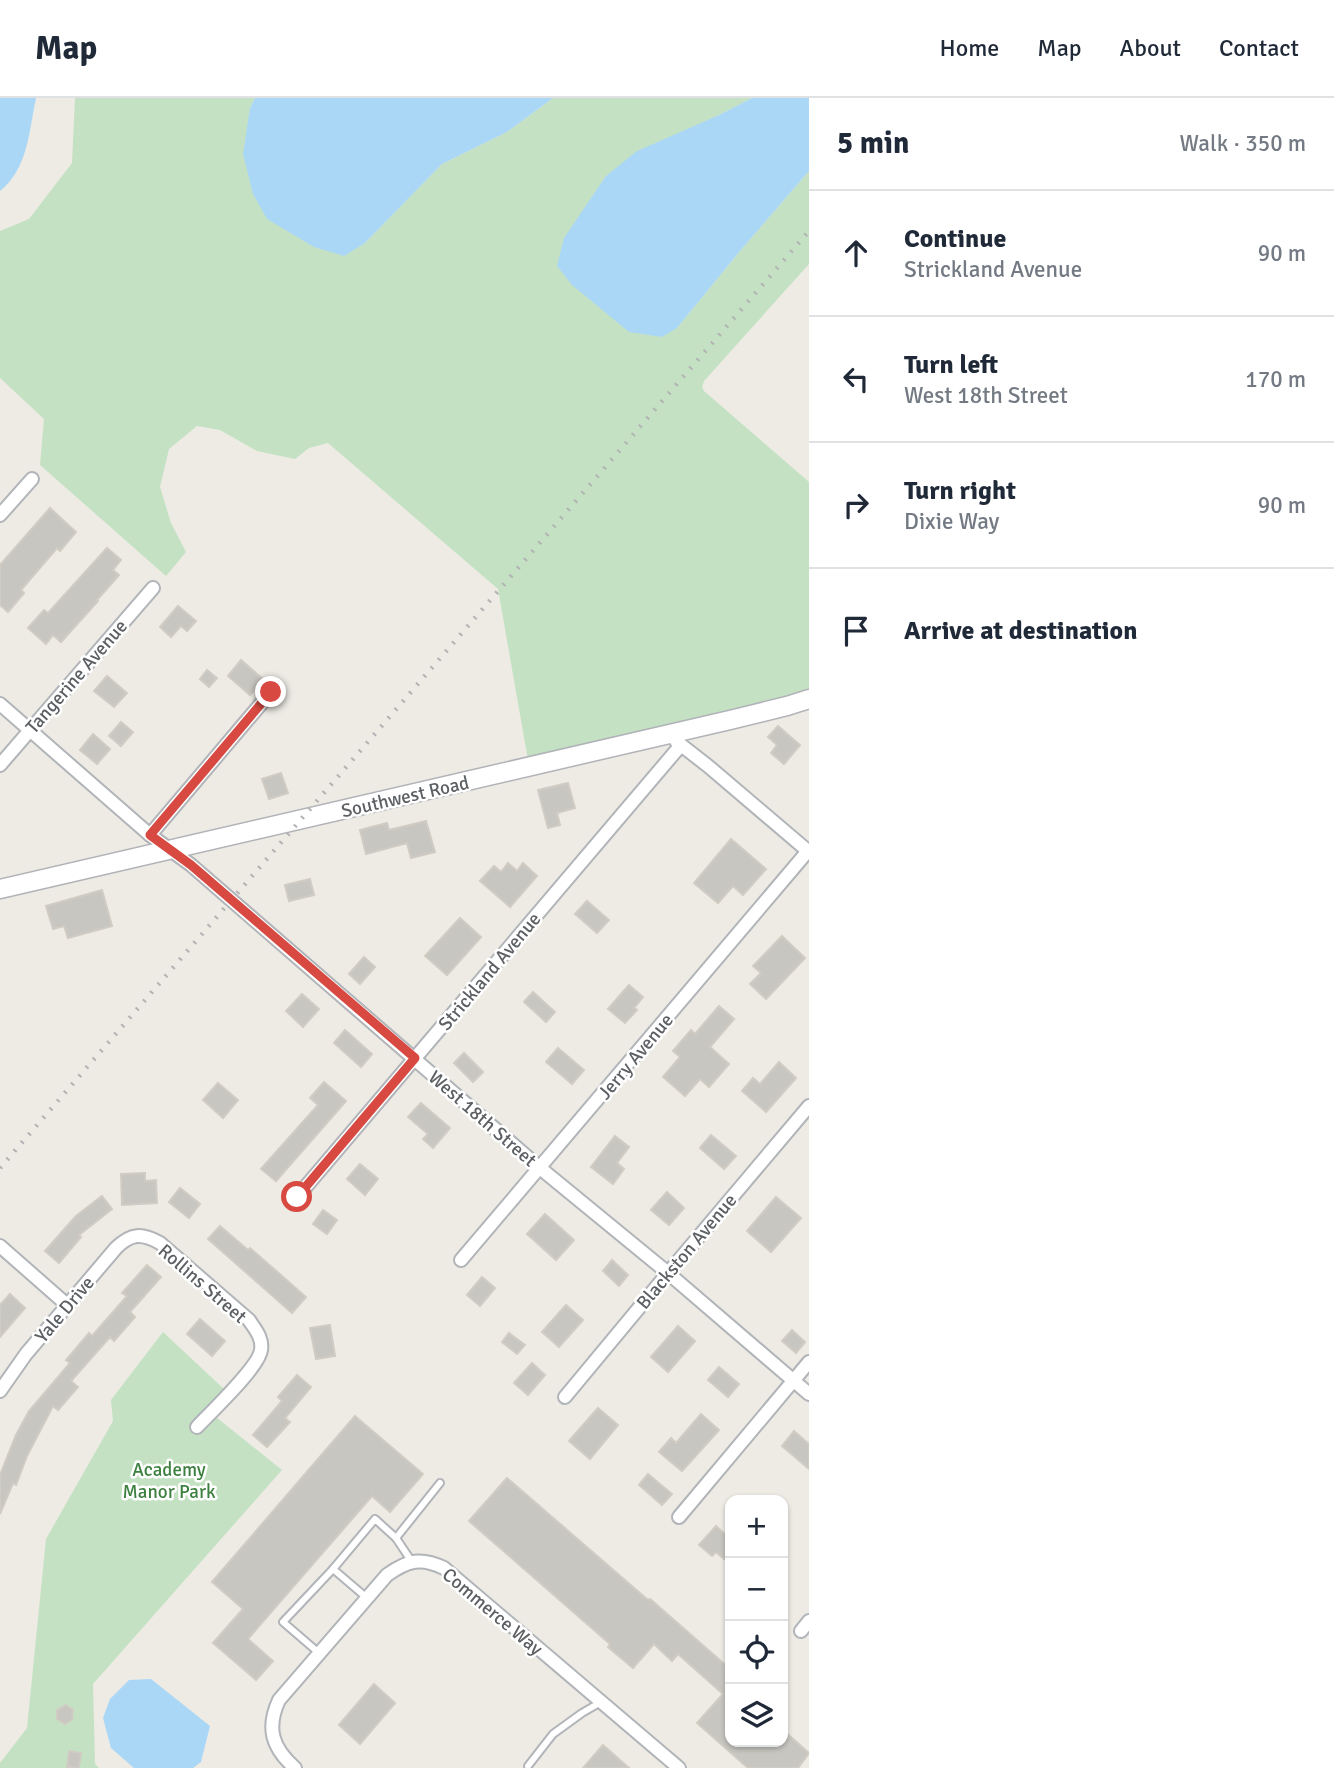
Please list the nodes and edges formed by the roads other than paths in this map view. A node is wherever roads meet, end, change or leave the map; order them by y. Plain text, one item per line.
1 (32, 480) dead end
2 (0, 516) edge
3 (153, 588) dead end
4 (271, 692) dead end
5 (809, 699) edge
6 (0, 704) edge
7 (30, 730) junction
8 (674, 740) junction
9 (0, 765) edge
10 (150, 835) junction
11 (170, 850) junction
12 (808, 852) edge
13 (0, 889) edge
14 (415, 1058) junction
15 (809, 1106) edge
16 (540, 1168) junction
17 (297, 1197) dead end
18 (136, 1236) joint
19 (0, 1246) edge
20 (461, 1259) dead end
21 (667, 1273) junction
22 (66, 1304) junction
23 (809, 1362) edge
24 (793, 1380) junction
25 (0, 1391) edge
26 (809, 1394) edge
27 (565, 1397) dead end
28 (198, 1427) dead end
29 (440, 1483) dead end
30 (679, 1517) dead end
31 (396, 1538) junction
32 (412, 1562) junction
33 (333, 1569) junction
34 (367, 1598) junction
35 (319, 1653) junction
36 (601, 1702) junction
37 (528, 1766) edge
38 (295, 1768) edge
39 (679, 1768) edge

1 - 2 street
3 - 7 street, Tangerine Avenue
4 - 10 street
5 - 8 street, Southwest Road
6 - 7 street, West 18th Street
7 - 9 street, Tangerine Avenue
7 - 10 street, West 18th Street
8 - 11 street, Southwest Road
8 - 12 street
8 - 14 street, Strickland Avenue
10 - 11 street, West 18th Street
11 - 13 street, Southwest Road
11 - 14 street, West 18th Street
12 - 16 street, Jerry Avenue
14 - 16 street, West 18th Street
14 - 17 street, Strickland Avenue
15 - 21 street, Blackston Avenue
16 - 20 street, Jerry Avenue
16 - 21 street, West 18th Street
18 - 22 street, Yale Drive
18 - 28 street, Rollins Street
19 - 22 street
21 - 24 street, West 18th Street
21 - 27 street, Blackston Avenue
22 - 25 street, Yale Drive
23 - 24 street
24 - 26 street, West 18th Street
24 - 30 street
29 - 31 lane
31 - 32 lane
31 - 33 lane
32 - 34 street
32 - 36 street, Commerce Way
33 - 34 lane
33 - 35 lane
34 - 35 street
35 - 38 street
36 - 37 lane
36 - 39 street, Commerce Way

